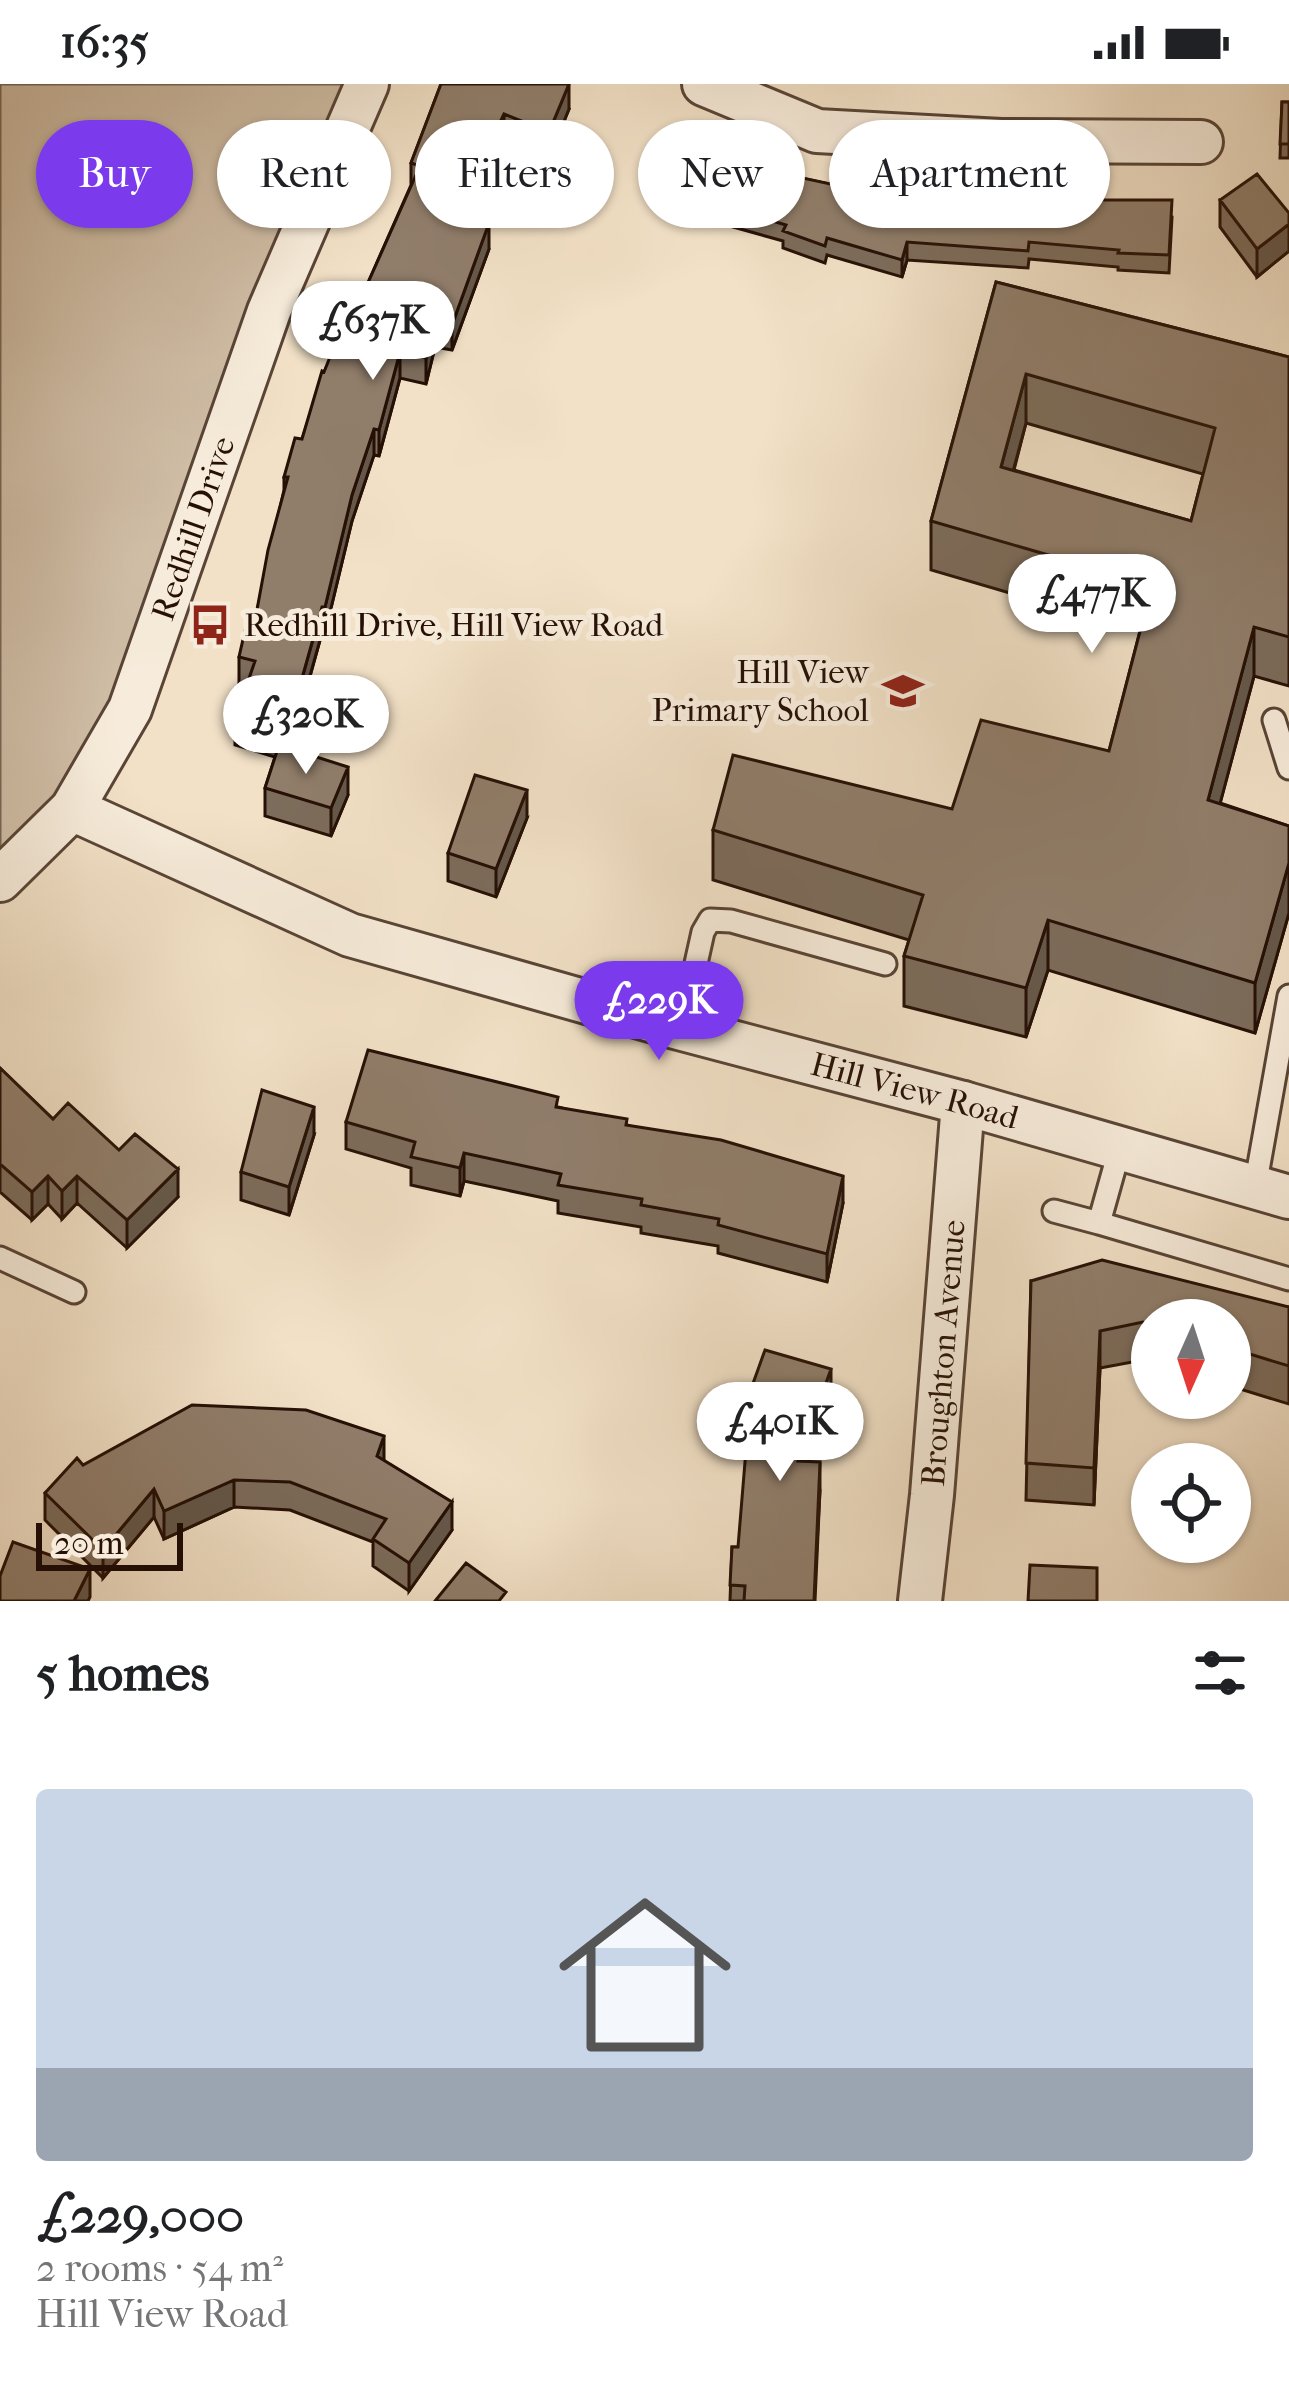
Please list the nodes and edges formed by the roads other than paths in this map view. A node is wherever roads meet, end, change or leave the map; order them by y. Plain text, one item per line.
1 (367, 84) edge
2 (704, 84) edge
3 (1201, 142) dead end
4 (1274, 720) dead end
5 (1289, 768) edge
6 (72, 809) junction
7 (0, 880) edge
8 (885, 964) dead end
9 (1289, 996) edge
10 (675, 1027) junction
11 (963, 1103) junction
12 (1120, 1148) junction
13 (1272, 1192) edge
14 (1054, 1211) dead end
15 (1099, 1223) junction
16 (0, 1258) edge
17 (1289, 1279) edge
18 (74, 1292) dead end
19 (920, 1601) edge

1 - 6 street, Redhill Drive
2 - 3 street
4 - 5 lane
6 - 7 street, Redhill Drive
6 - 10 street, Hill View Road
8 - 10 lane
9 - 13 lane
10 - 11 street, Hill View Road
11 - 12 street, Hill View Road
11 - 19 street, Broughton Avenue
12 - 13 street, Hill View Road
12 - 15 lane
14 - 15 lane
15 - 17 lane
16 - 18 lane

